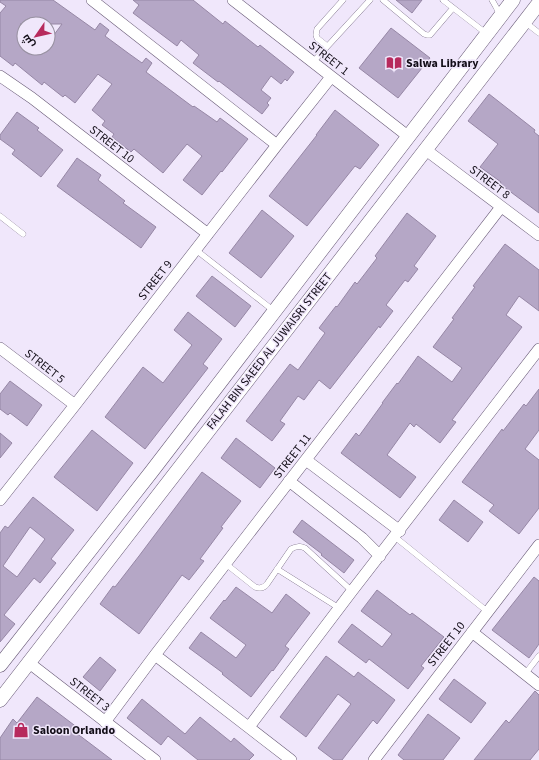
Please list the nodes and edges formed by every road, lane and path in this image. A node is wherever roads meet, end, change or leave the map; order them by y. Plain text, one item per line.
1 (92, 0) edge
2 (233, 0) edge
3 (343, 0) edge
4 (370, 0) edge
5 (383, 0) edge
6 (443, 0) edge
7 (492, 0) edge
8 (513, 0) edge
9 (539, 4) edge
10 (453, 8) junction
11 (501, 16) junction
12 (525, 22) junction
13 (539, 33) edge
14 (487, 34) junction
15 (327, 46) junction
16 (313, 62) junction
17 (0, 76) edge
18 (332, 77) junction
19 (408, 138) junction
20 (277, 145) junction
21 (426, 150) junction
22 (501, 206) junction
23 (0, 216) edge
24 (23, 234) dead end
25 (208, 234) junction
26 (539, 235) edge
27 (330, 238) junction
28 (196, 250) junction
29 (346, 253) junction
30 (274, 311) junction
31 (0, 348) edge
32 (539, 349) edge
33 (75, 405) junction
34 (306, 460) junction
35 (289, 481) junction
36 (1, 497) edge
37 (397, 534) junction
38 (539, 545) edge
39 (380, 556) junction
40 (226, 564) junction
41 (277, 568) junction
42 (61, 587) junction
43 (352, 591) junction
44 (75, 602) junction
45 (339, 608) junction
46 (488, 612) junction
47 (472, 632) junction
48 (155, 656) junction
49 (539, 656) edge
50 (28, 662) junction
51 (0, 665) edge
52 (525, 674) junction
53 (539, 685) edge
54 (0, 700) edge
55 (106, 722) junction
56 (249, 727) junction
57 (156, 760) edge
58 (291, 760) edge
59 (374, 760) edge

1 - 20 street
2 - 16 street, STREET 1
3 - 15 lane
4 - 15 lane
5 - 10 lane
6 - 10 lane
7 - 11 lane
8 - 11 street, FALAH BIN SAEED AL JUWAISRI STREET
9 - 12 street, FALAH BIN SAEED AL JUWAISRI STREET
10 - 14 lane
11 - 14 street, FALAH BIN SAEED AL JUWAISRI STREET
12 - 13 lane
12 - 21 street, FALAH BIN SAEED AL JUWAISRI STREET
14 - 19 street, FALAH BIN SAEED AL JUWAISRI STREET
15 - 16 lane
16 - 18 street, STREET 1
17 - 25 street, STREET 10
18 - 19 street, STREET 1
18 - 20 street, STREET 9
19 - 27 street, FALAH BIN SAEED AL JUWAISRI STREET
20 - 25 street, STREET 9
21 - 22 street, STREET 8
21 - 29 street, FALAH BIN SAEED AL JUWAISRI STREET
22 - 26 street, STREET 8
22 - 34 street, STREET 11
23 - 24 lane
25 - 28 street, STREET 9
27 - 29 street
27 - 30 street, FALAH BIN SAEED AL JUWAISRI STREET
28 - 30 lane
28 - 33 street, STREET 9
29 - 44 street, FALAH BIN SAEED AL JUWAISRI STREET
30 - 42 street, FALAH BIN SAEED AL JUWAISRI STREET
31 - 33 street, STREET 5
32 - 37 street
33 - 36 street, STREET 9
34 - 35 street, STREET 11
34 - 37 street
35 - 39 street
35 - 40 street, STREET 11
37 - 39 street
37 - 46 lane
38 - 46 street, STREET 10
39 - 43 street
40 - 41 lane
40 - 48 street, STREET 11
41 - 43 lane
41 - 45 lane
42 - 44 street
42 - 51 street, FALAH BIN SAEED AL JUWAISRI STREET
43 - 45 street
44 - 50 street, FALAH BIN SAEED AL JUWAISRI STREET
45 - 56 street
46 - 47 street, STREET 10
47 - 52 street
47 - 59 street, STREET 10
48 - 55 street, STREET 11
48 - 56 street
49 - 52 lane
50 - 54 street, FALAH BIN SAEED AL JUWAISRI STREET
50 - 55 street, STREET 3
52 - 53 street
55 - 57 street, STREET 3
56 - 58 street

